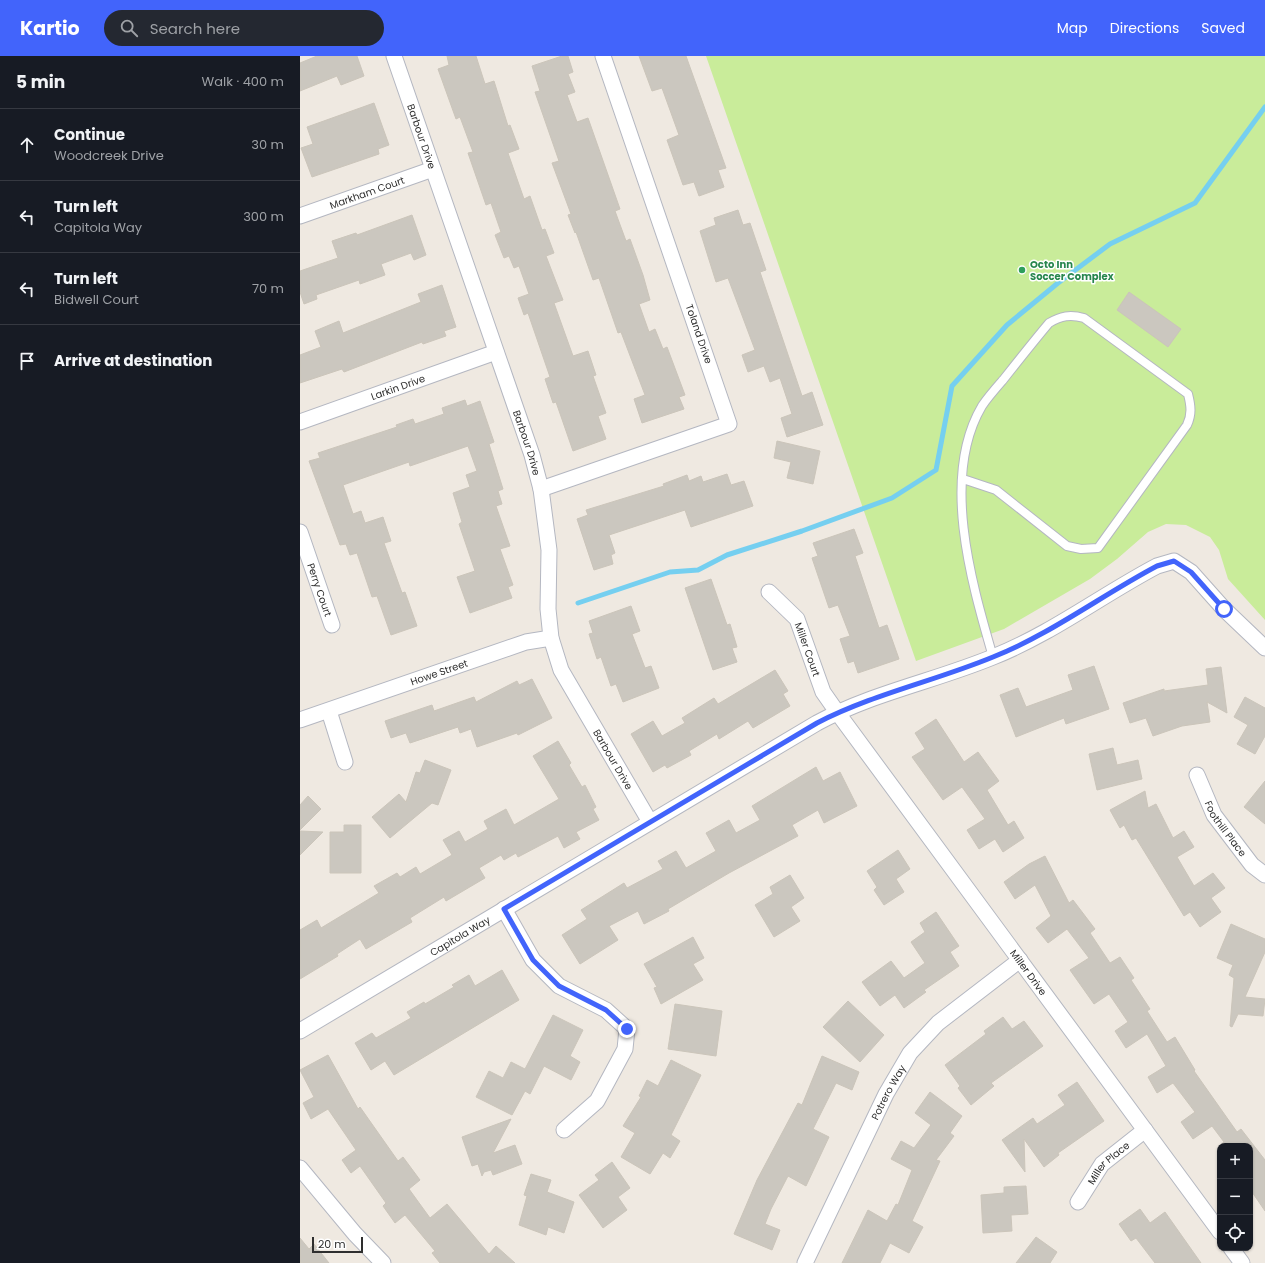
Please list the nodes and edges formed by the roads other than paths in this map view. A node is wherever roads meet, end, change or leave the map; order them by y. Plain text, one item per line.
1 (394, 56) edge
2 (603, 56) edge
3 (434, 169) junction
4 (300, 216) edge
5 (496, 352) junction
6 (300, 422) edge
7 (963, 479) junction
8 (541, 489) junction
9 (300, 532) edge
10 (769, 592) dead end
11 (332, 625) dead end
12 (551, 638) junction
13 (1265, 648) edge
14 (993, 657) junction
15 (329, 711) junction
16 (837, 712) junction
17 (300, 720) edge
18 (345, 762) dead end
19 (1197, 775) dead end
20 (650, 822) junction
21 (1265, 875) edge
22 (504, 909) junction
23 (1020, 960) junction
24 (300, 1031) edge
25 (564, 1130) dead end
26 (1145, 1130) junction
27 (300, 1168) edge
28 (1078, 1202) dead end
29 (1217, 1228) edge
30 (1233, 1251) edge
31 (384, 1263) edge
32 (805, 1263) edge
33 (1242, 1263) edge

1 - 3 street, Barbour Drive
2 - 8 street, Toland Drive
3 - 4 street, Markham Court
3 - 5 street, Barbour Drive
5 - 6 street, Larkin Drive
5 - 8 street, Barbour Drive
7 - 7 lane
7 - 14 lane
8 - 12 street, Barbour Drive
9 - 11 street, Perry Court
10 - 16 street, Miller Court
12 - 15 street, Howe Street
12 - 20 street, Barbour Drive
13 - 14 street, Capitola Way
14 - 16 street, Capitola Way
15 - 17 street, Howe Street
15 - 18 street
16 - 20 street, Capitola Way
16 - 23 street, Miller Drive
19 - 21 street, Foothill Place
20 - 22 street, Capitola Way
22 - 24 street, Capitola Way
22 - 25 street
23 - 26 street, Miller Drive
23 - 32 street, Potrero Way
26 - 28 street, Miller Place
26 - 29 street, Miller Drive
27 - 31 street
30 - 33 street

